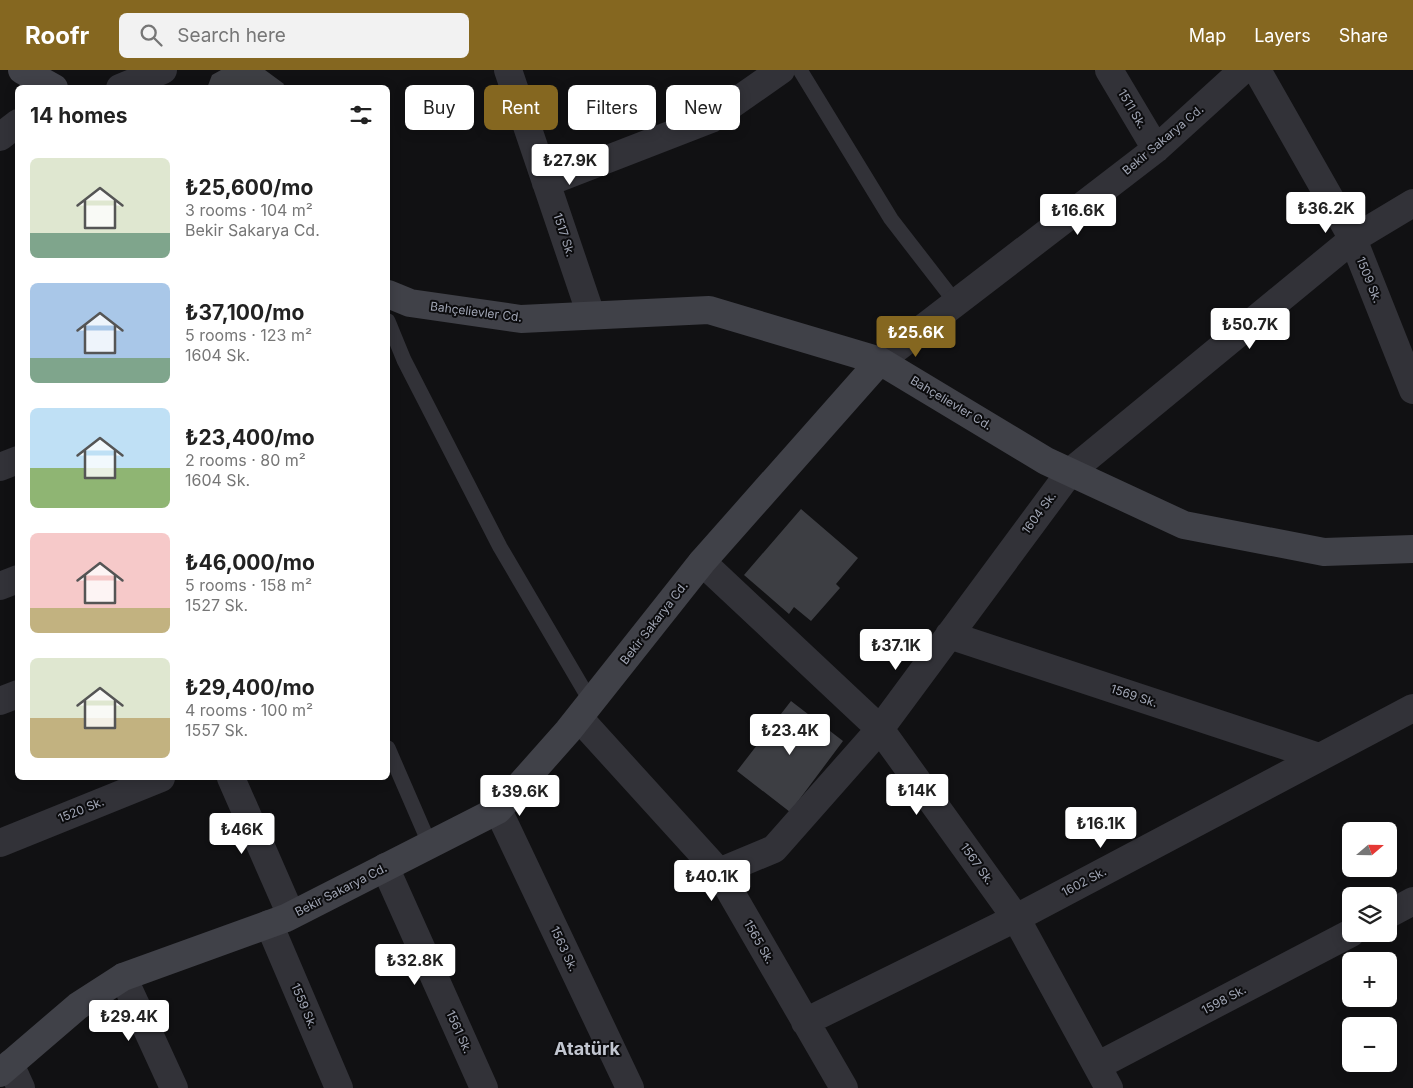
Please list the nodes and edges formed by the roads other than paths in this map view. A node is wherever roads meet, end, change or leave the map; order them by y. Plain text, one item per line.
1 (163, 70) edge
2 (508, 70) edge
3 (781, 70) edge
4 (800, 70) edge
5 (1109, 70) edge
6 (1243, 70) edge
7 (1257, 70) edge
8 (127, 85) edge
9 (15, 125) edge
10 (0, 137) edge
11 (1156, 149) junction
12 (546, 183) junction
13 (1413, 203) edge
14 (1353, 238) junction
15 (390, 295) edge
16 (956, 303) junction
17 (591, 315) junction
18 (390, 326) edge
19 (880, 361) junction
20 (1413, 390) edge
21 (15, 461) edge
22 (0, 467) edge
23 (1070, 472) junction
24 (1413, 549) edge
25 (702, 562) junction
26 (15, 581) edge
27 (0, 586) edge
28 (949, 636) junction
29 (15, 695) edge
30 (0, 701) edge
31 (1413, 708) edge
32 (585, 710) junction
33 (880, 729) junction
34 (390, 753) edge
35 (1320, 757) junction
36 (156, 780) edge
37 (232, 780) edge
38 (498, 810) junction
39 (0, 843) edge
40 (430, 845) junction
41 (385, 868) junction
42 (719, 872) junction
43 (1413, 901) edge
44 (1397, 910) edge
45 (1016, 918) junction
46 (280, 919) junction
47 (1342, 938) edge
48 (123, 978) junction
49 (805, 1022) junction
50 (10, 1075) edge
51 (1103, 1077) edge
52 (174, 1088) edge
53 (339, 1088) edge
54 (484, 1088) edge
55 (630, 1088) edge
56 (844, 1088) edge

1 - 8 street
2 - 12 street, 1517 Sk.
3 - 12 street
4 - 16 lane
5 - 11 street, 1511 Sk.
6 - 11 street, Bekir Sakarya Cd.
7 - 14 street, 1509 Sk.
9 - 10 street
11 - 16 street, Bekir Sakarya Cd.
12 - 17 street, 1517 Sk.
13 - 14 street, 1604 Sk.
14 - 20 street, 1509 Sk.
14 - 23 street, 1604 Sk.
15 - 17 street, Bahçelievler Cd.
16 - 19 street, Bekir Sakarya Cd.
17 - 19 street, Bahçelievler Cd.
18 - 32 lane
19 - 23 street, Bahçelievler Cd.
19 - 25 street, Bekir Sakarya Cd.
21 - 22 street
23 - 24 street, Bahçelievler Cd.
23 - 28 street, 1604 Sk.
25 - 32 street, Bekir Sakarya Cd.
25 - 33 street, 1567 Sk.
26 - 27 street
28 - 33 street, 1604 Sk.
28 - 35 street, 1569 Sk.
29 - 30 street
31 - 35 street, 1602 Sk.
32 - 38 street, Bekir Sakarya Cd.
32 - 42 street, 1565 Sk.
33 - 42 street, 1604 Sk.
33 - 45 street, 1567 Sk.
34 - 40 lane
35 - 45 street, 1602 Sk.
36 - 39 street, 1520 Sk.
37 - 46 street, 1559 Sk.
38 - 40 street, Bekir Sakarya Cd.
38 - 55 street, 1563 Sk.
40 - 41 street, Bekir Sakarya Cd.
41 - 46 street, Bekir Sakarya Cd.
41 - 54 street, 1561 Sk.
42 - 49 street, 1565 Sk.
43 - 44 street
45 - 49 street, 1602 Sk.
45 - 51 street, 1567 Sk.
46 - 48 street, Bekir Sakarya Cd.
46 - 53 street, 1559 Sk.
47 - 51 street, 1598 Sk.
48 - 50 street, Bekir Sakarya Cd.
48 - 52 street
49 - 56 street, 1565 Sk.

